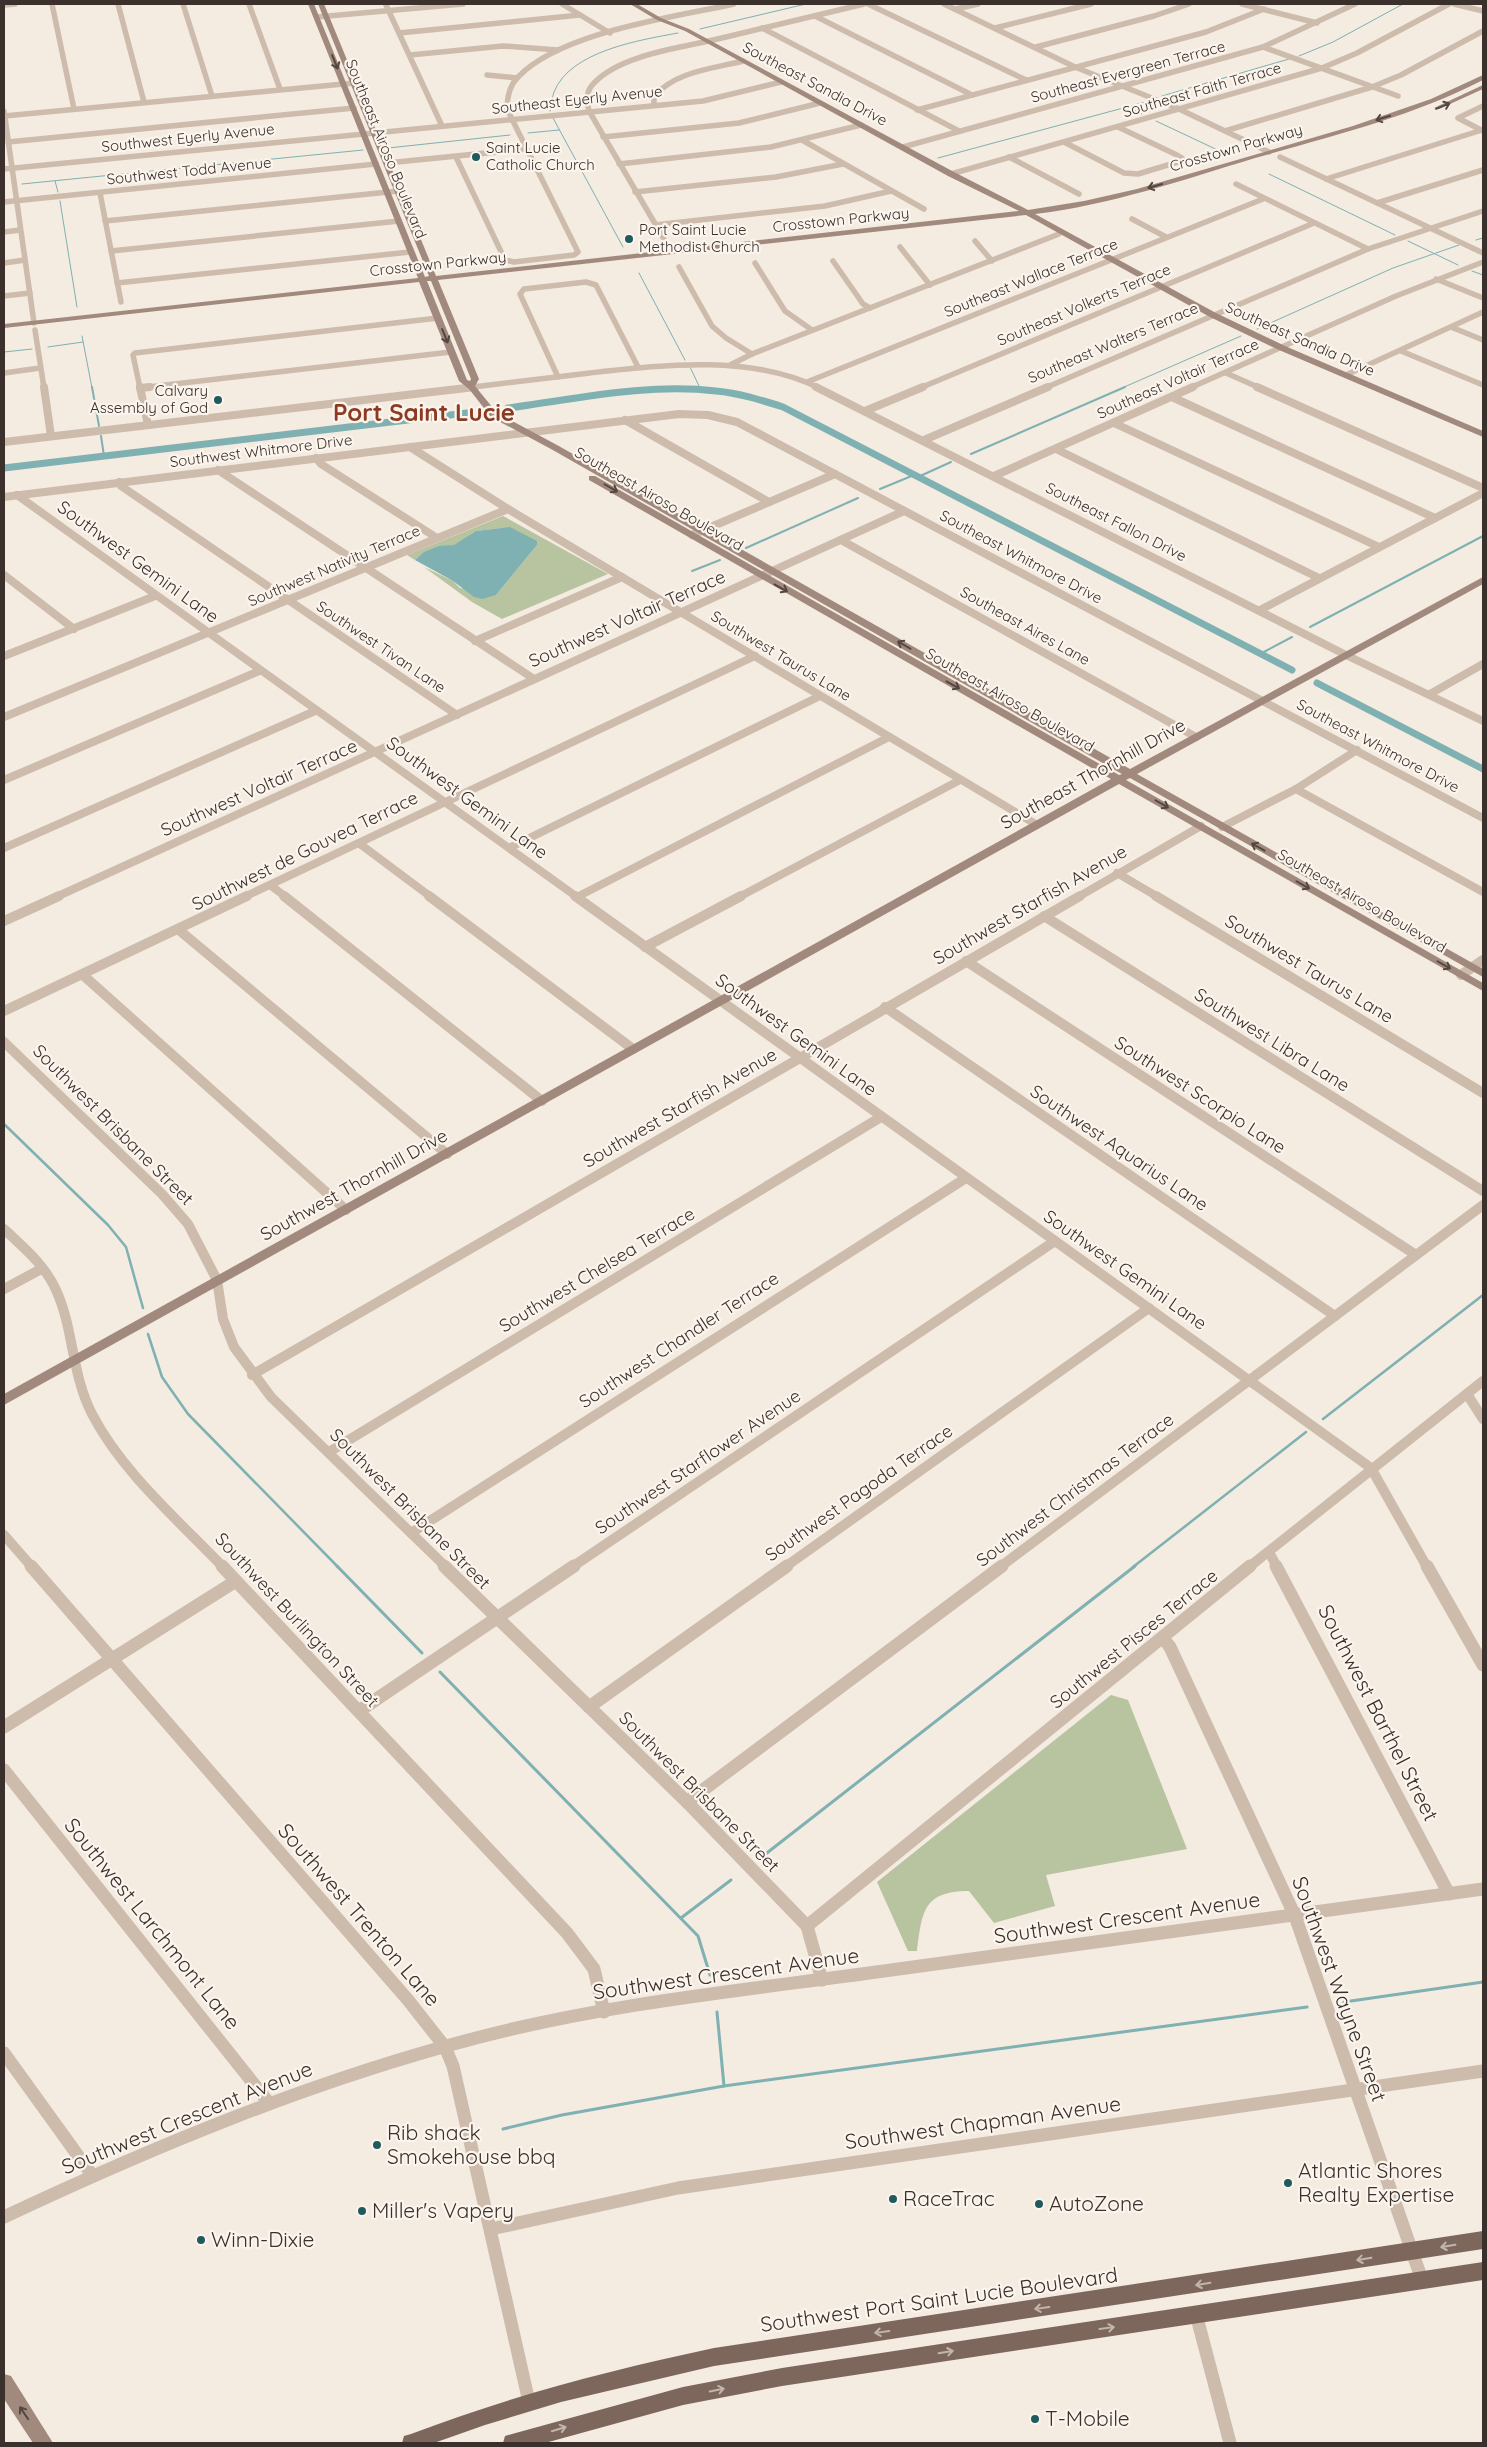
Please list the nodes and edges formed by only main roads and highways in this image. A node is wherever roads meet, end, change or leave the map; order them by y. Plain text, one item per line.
1 (311, 4) edge
2 (321, 4) edge
3 (633, 4) edge
4 (640, 4) edge
5 (665, 20) junction
6 (1483, 77) edge
7 (1483, 87) edge
8 (1360, 125) junction
9 (1367, 131) junction
10 (1031, 216) junction
11 (1111, 260) junction
12 (435, 282) junction
13 (423, 284) junction
14 (4, 326) edge
15 (34, 326) junction
16 (4, 334) edge
17 (472, 386) junction
18 (524, 434) junction
19 (1483, 434) edge
20 (1483, 580) edge
21 (1125, 776) junction
22 (1483, 974) edge
23 (1483, 988) edge
24 (721, 1000) joint
25 (4, 1400) edge
26 (1483, 2240) edge
27 (1483, 2271) edge
28 (4, 2383) edge
29 (44, 2443) edge
30 (410, 2443) edge
31 (512, 2443) edge

1 -> 13 main road, Southeast Airoso Boulevard
2 - 12 main road, Southeast Airoso Boulevard
3 - 5 main road, Southeast Sandia Drive
4 - 5 main road, Southeast Sandia Drive
5 - 10 main road, Southeast Sandia Drive
6 -> 8 main road, Crosstown Parkway
9 -> 7 main road, Crosstown Parkway
8 - 9 main road
8 -> 10 main road, Crosstown Parkway
9 - 10 main road, Crosstown Parkway
10 - 11 main road, Southeast Sandia Drive
10 - 11 main road, Southeast Sandia Drive
10 - 12 main road, Crosstown Parkway
10 - 12 main road, Crosstown Parkway
11 - 19 main road, Southeast Sandia Drive
12 - 13 main road, Crosstown Parkway
12 - 17 main road, Southeast Airoso Boulevard
13 - 15 main road, Crosstown Parkway
13 -> 17 main road, Southeast Airoso Boulevard
14 - 15 main road, Crosstown Parkway
15 - 16 main road, Crosstown Parkway
17 - 18 main road, Southeast Airoso Boulevard
21 -> 18 main road, Southeast Airoso Boulevard
18 -> 21 main road, Southeast Airoso Boulevard
20 - 21 main road, Southeast Thornhill Drive
22 -> 21 main road, Southeast Airoso Boulevard
21 -> 23 main road, Southeast Airoso Boulevard
21 - 24 main road, Southeast Thornhill Drive
24 - 25 main road, Southwest Thornhill Drive
26 -> 30 main road, Southwest Port Saint Lucie Boulevard
31 -> 27 main road
29 -> 28 main road

